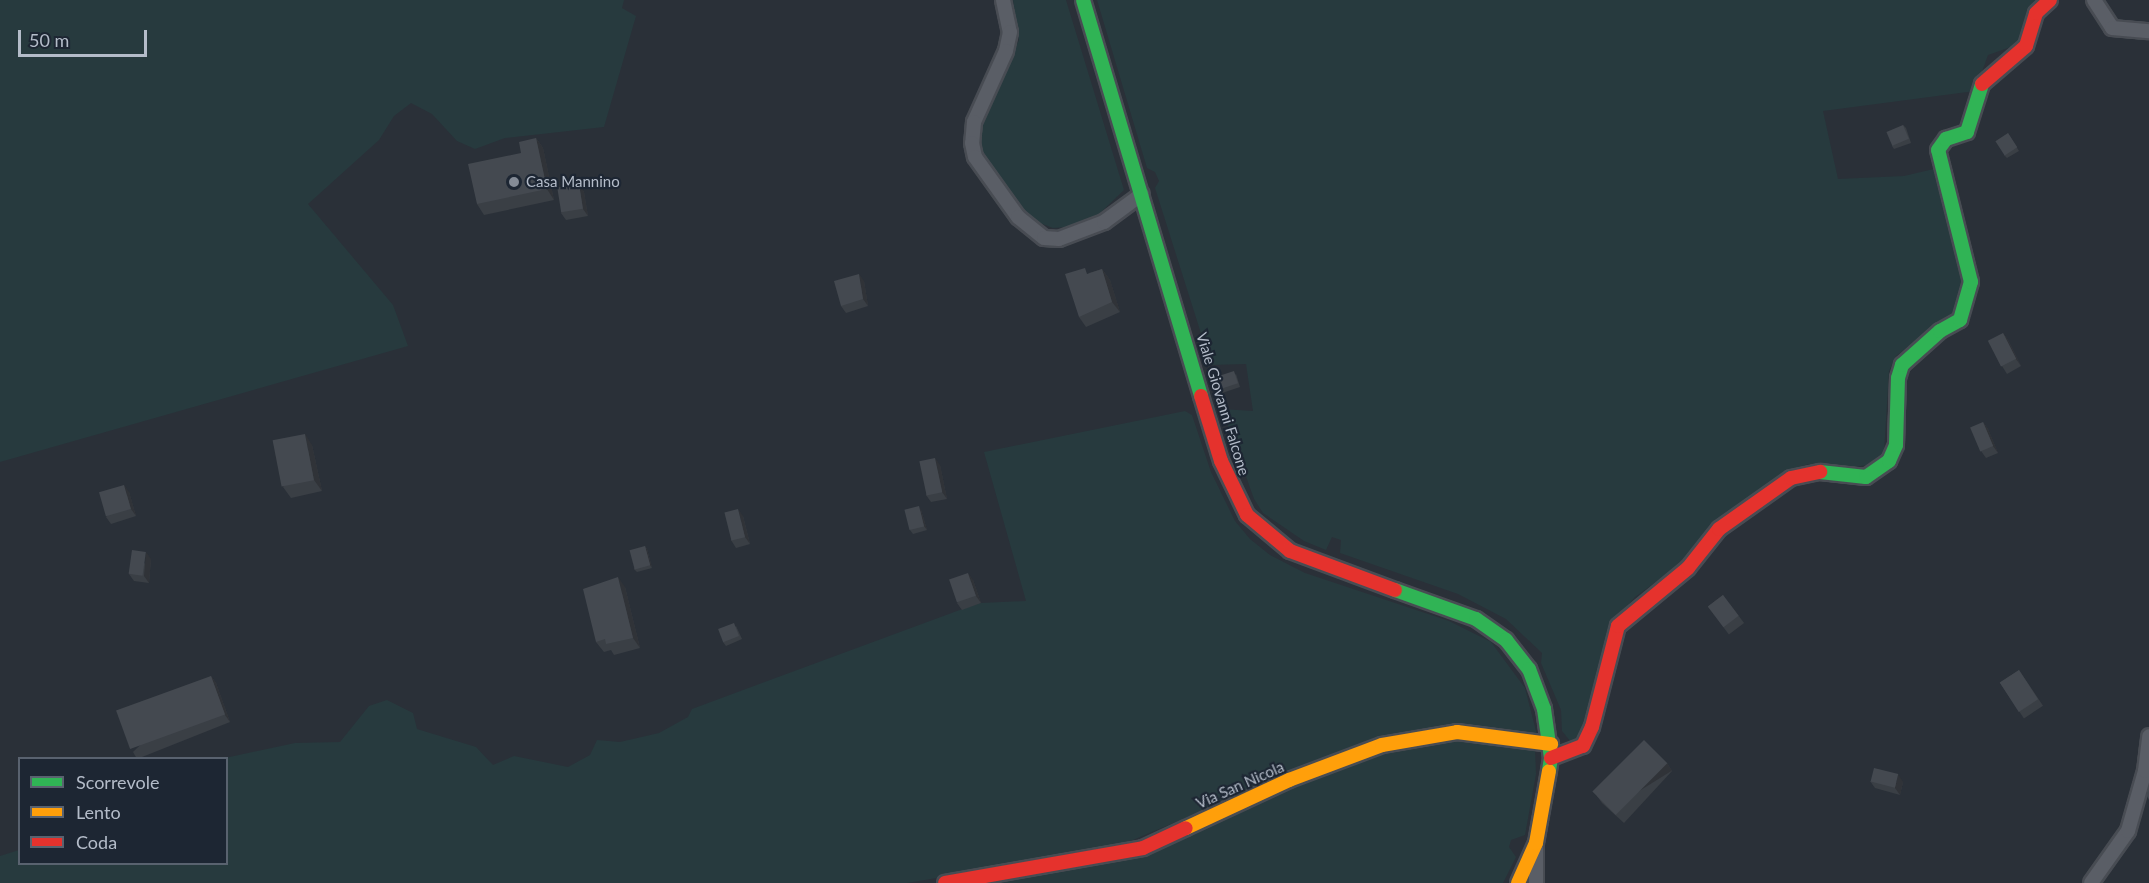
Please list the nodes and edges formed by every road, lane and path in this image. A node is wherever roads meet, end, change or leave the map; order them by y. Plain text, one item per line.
1 (1003, 0) edge
2 (1083, 0) edge
3 (2050, 0) edge
4 (2094, 0) edge
5 (2149, 31) edge
6 (1142, 194) junction
7 (2149, 735) edge
8 (1551, 751) junction
9 (1536, 843) junction
10 (945, 883) edge
11 (1518, 883) edge
12 (1536, 883) edge
13 (2091, 883) edge

1 - 6 street
2 - 6 street, Viale Giovanni Falcone
3 - 8 street
4 - 5 street
6 - 8 street, Viale Giovanni Falcone
7 - 13 street
8 - 9 street
8 - 10 street, Via San Nicola
9 - 11 street
9 - 12 street

